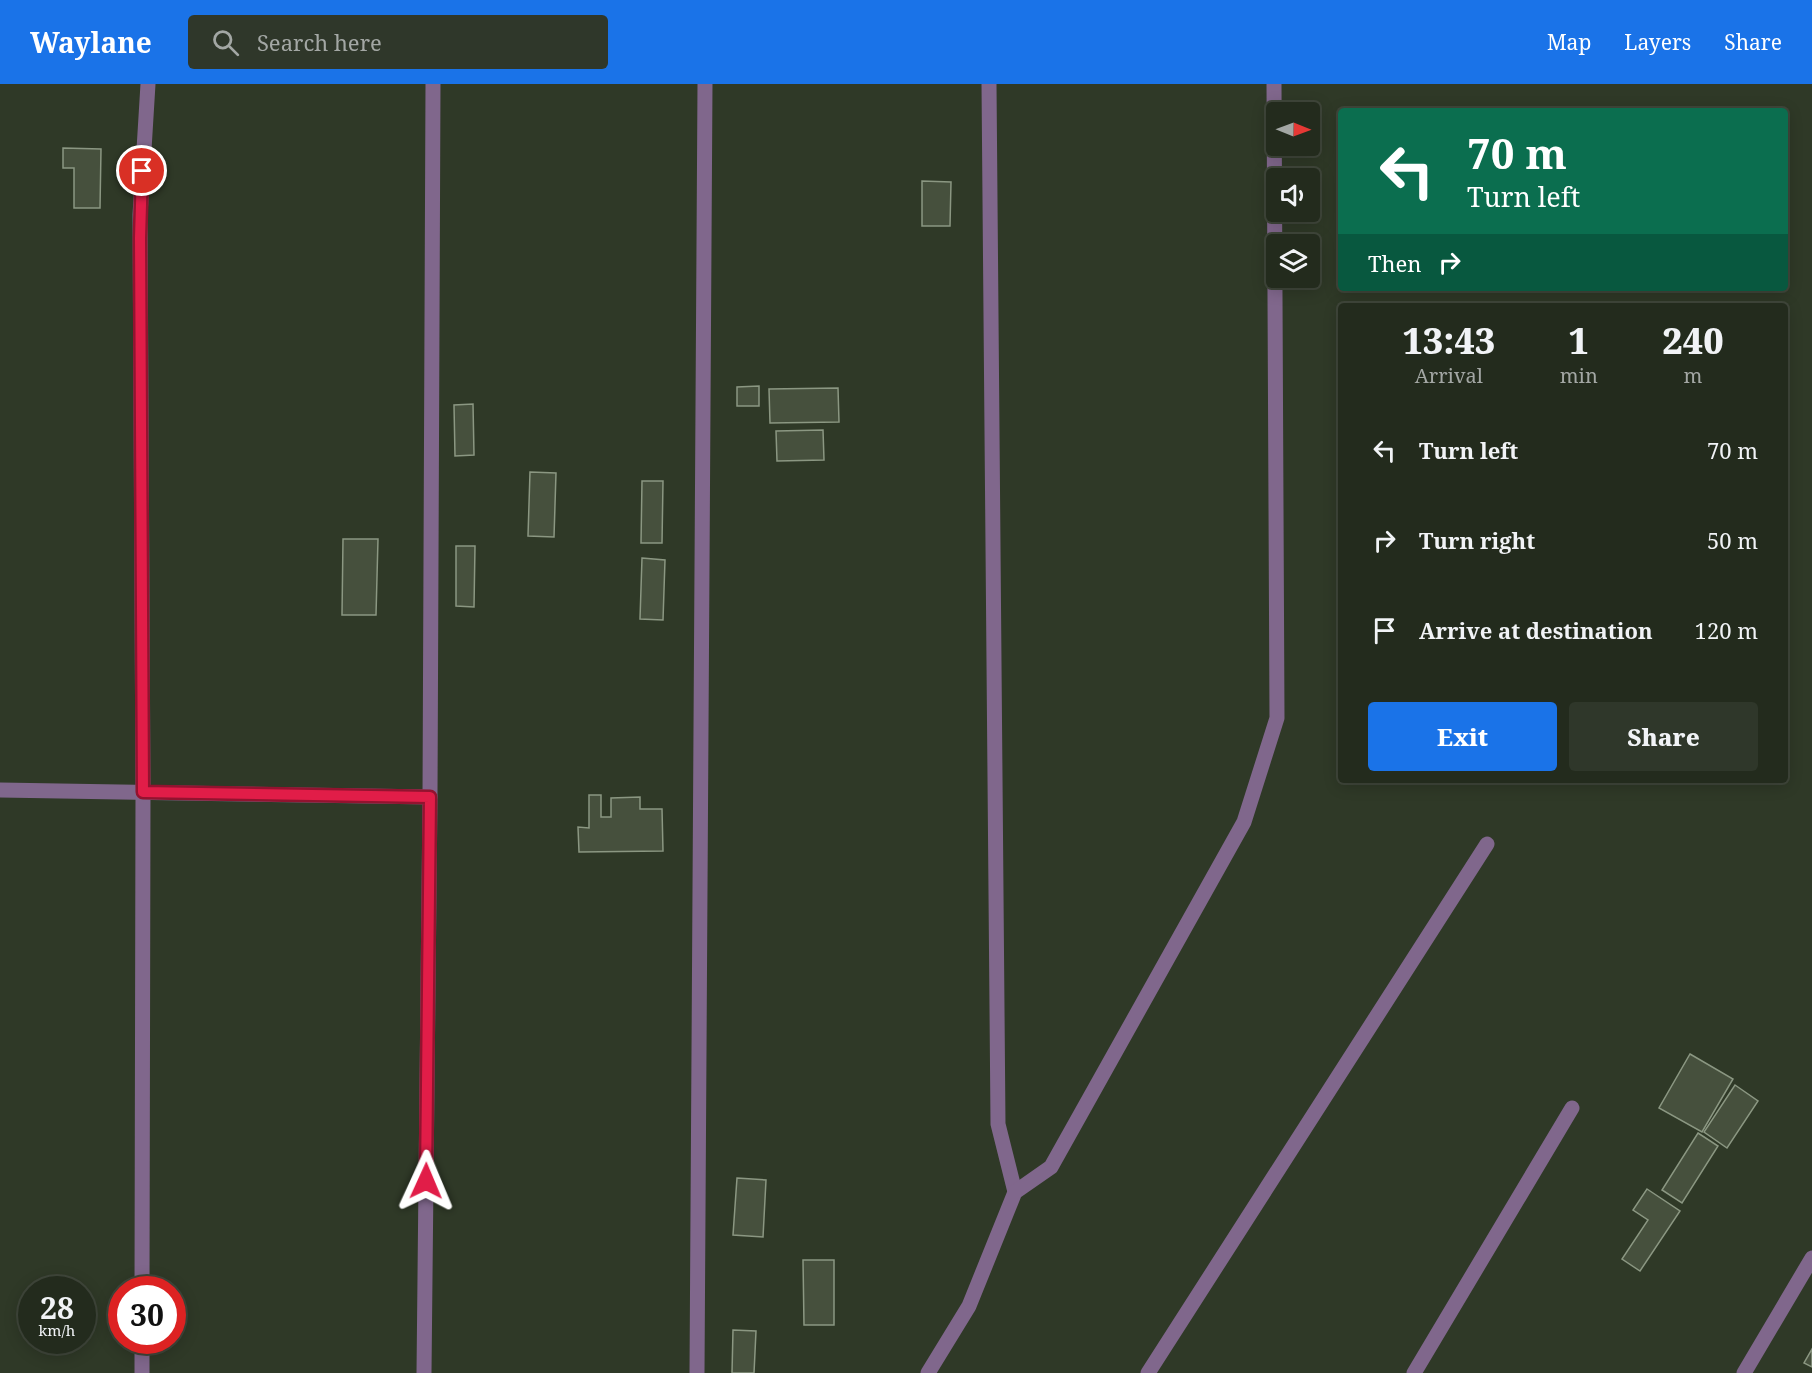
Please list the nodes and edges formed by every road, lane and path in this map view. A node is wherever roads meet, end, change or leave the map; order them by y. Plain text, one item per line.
1 (148, 84) edge
2 (433, 84) edge
3 (705, 84) edge
4 (988, 84) edge
5 (1274, 84) edge
6 (0, 790) edge
7 (143, 792) junction
8 (430, 797) junction
9 (1487, 844) dead end
10 (1572, 1108) dead end
11 (1015, 1192) junction
12 (1812, 1258) edge
13 (142, 1276) edge
14 (142, 1354) edge
15 (142, 1373) edge
16 (424, 1373) edge
17 (697, 1373) edge
18 (928, 1373) edge
19 (1148, 1373) edge
20 (1414, 1373) edge
21 (1744, 1373) edge

1 - 7 street
2 - 8 street
3 - 17 street
4 - 11 street
5 - 11 street
6 - 7 street
7 - 8 street
7 - 13 street
8 - 16 street
9 - 19 street
10 - 20 street
11 - 18 street
12 - 21 street
14 - 15 street

